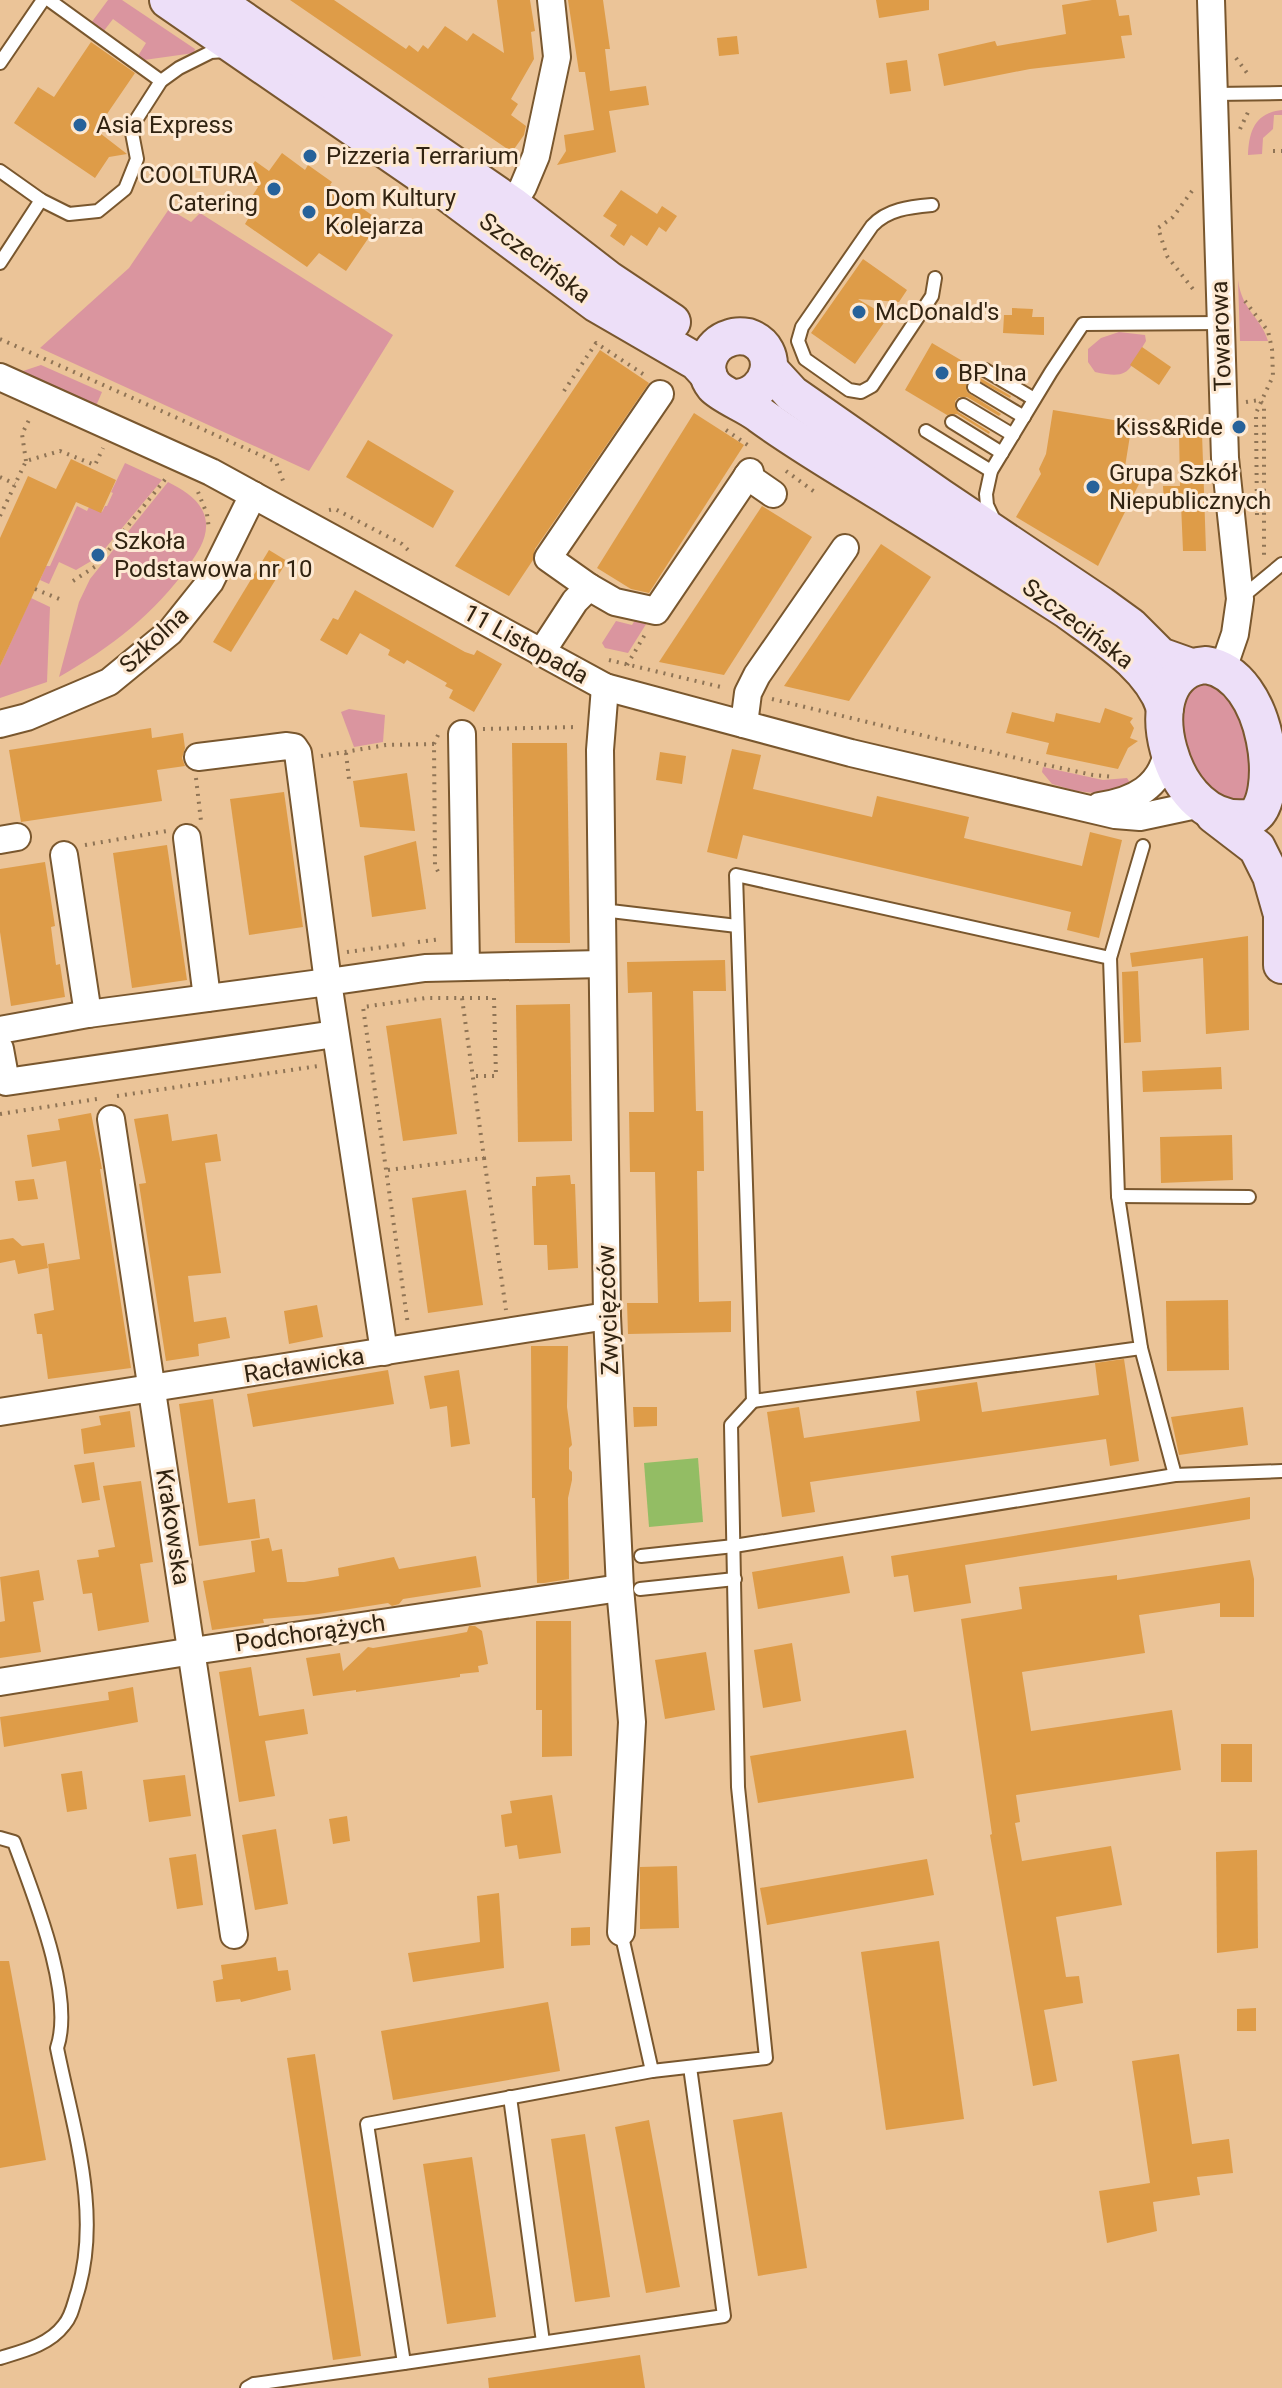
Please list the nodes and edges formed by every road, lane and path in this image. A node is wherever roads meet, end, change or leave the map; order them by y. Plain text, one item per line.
1 (46, 0) edge
2 (168, 0) edge
3 (551, 0) edge
4 (1211, 0) edge
5 (238, 18) edge
6 (1232, 52) dead end
7 (0, 63) edge
8 (161, 81) junction
9 (1254, 93) junction
10 (1282, 93) edge
11 (1214, 94) junction
12 (1238, 135) dead end
13 (1273, 151) dead end
14 (1282, 151) edge
15 (0, 171) edge
16 (1197, 181) dead end
17 (41, 200) junction
18 (512, 205) junction
19 (932, 205) dead end
20 (0, 263) edge
21 (935, 278) dead end
22 (1243, 295) dead end
23 (1199, 297) dead end
24 (1221, 323) junction
25 (0, 339) edge
26 (714, 357) junction
27 (769, 369) junction
28 (985, 370) dead end
29 (0, 377) edge
30 (974, 387) dead end
31 (564, 391) dead end
32 (660, 394) joint
33 (1034, 399) junction
34 (1260, 400) junction
35 (963, 405) dead end
36 (724, 410) junction
37 (32, 414) dead end
38 (1246, 414) dead end
39 (1024, 417) junction
40 (952, 422) dead end
41 (926, 431) dead end
42 (1013, 435) junction
43 (104, 446) dead end
44 (1002, 453) junction
45 (26, 461) junction
46 (777, 465) dead end
47 (754, 468) junction
48 (991, 471) junction
49 (168, 475) dead end
50 (0, 477) edge
51 (15, 484) junction
52 (197, 490) dead end
53 (288, 492) dead end
54 (816, 493) dead end
55 (773, 494) dead end
56 (253, 495) junction
57 (324, 510) dead end
58 (0, 516) edge
59 (1001, 538) junction
60 (207, 540) dead end
61 (845, 548) dead end
62 (417, 559) dead end
63 (1282, 564) edge
64 (73, 581) dead end
65 (1254, 586) junction
66 (589, 587) junction
67 (35, 589) dead end
68 (64, 601) dead end
69 (656, 611) junction
70 (541, 653) junction
71 (601, 658) dead end
72 (627, 665) junction
73 (1207, 668) junction
74 (605, 687) junction
75 (748, 693) junction
76 (1165, 708) junction
77 (0, 724) edge
78 (744, 724) junction
79 (1277, 725) edge
80 (462, 734) dead end
81 (434, 744) dead end
82 (1168, 750) junction
83 (346, 752) junction
84 (198, 757) joint
85 (299, 760) junction
86 (1123, 776) dead end
87 (349, 779) dead end
88 (1280, 789) edge
89 (1090, 807) junction
90 (1205, 808) junction
91 (186, 832) junction
92 (1282, 844) edge
93 (1143, 846) dead end
94 (64, 855) joint
95 (1282, 904) edge
96 (602, 910) junction
97 (1281, 911) edge
98 (737, 926) junction
99 (1110, 958) junction
100 (602, 964) junction
101 (1282, 965) edge
102 (466, 967) junction
103 (328, 982) junction
104 (207, 998) junction
105 (462, 998) junction
106 (88, 1014) junction
107 (0, 1030) edge
108 (335, 1034) junction
109 (0, 1049) edge
110 (340, 1062) junction
111 (473, 1076) junction
112 (0, 1114) edge
113 (111, 1119) dead end
114 (484, 1158) junction
115 (388, 1170) junction
116 (1118, 1196) junction
117 (1249, 1197) dead end
118 (607, 1316) junction
119 (507, 1319) dead end
120 (410, 1335) dead end
121 (1141, 1348) junction
122 (384, 1352) junction
123 (150, 1390) junction
124 (753, 1401) junction
125 (0, 1412) edge
126 (1282, 1471) edge
127 (1175, 1475) junction
128 (734, 1546) junction
129 (641, 1556) dead end
130 (735, 1579) junction
131 (630, 1588) junction
132 (193, 1651) junction
133 (0, 1682) edge
134 (0, 1838) edge
135 (621, 1932) joint
136 (234, 1935) dead end
137 (690, 2067) junction
138 (652, 2071) junction
139 (510, 2097) junction
140 (543, 2342) junction
141 (0, 2358) edge
142 (404, 2363) junction
143 (247, 2388) edge

1 - 7 lane
1 - 8 lane
2 - 5 main road, Szczecińska
3 - 18 street
4 - 11 street, Towarowa
5 - 8 lane
5 - 18 main road, Szczecińska
5 - 26 main road, Szczecińska
6 - 9 path
8 - 17 lane
9 - 10 lane
9 - 11 lane
9 - 12 path
11 - 24 street, Towarowa
13 - 14 path
15 - 17 lane
16 - 23 path
17 - 20 lane
18 - 26 main road, Szczecińska
19 - 21 lane
22 - 34 path
24 - 33 lane
24 - 65 street, Towarowa
25 - 53 path
26 - 27 main road
26 - 36 main road
27 - 36 main road
27 - 59 main road, Szczecińska
28 - 33 lane
29 - 56 street, 11 Listopada
30 - 39 lane
31 - 32 path
32 - 66 street
33 - 39 lane
34 - 38 path
34 - 65 path
35 - 42 lane
36 - 47 path
36 - 76 main road, Szczecińska
37 - 45 path
39 - 42 lane
40 - 44 lane
41 - 48 lane
42 - 44 lane
43 - 45 path
44 - 48 lane
45 - 51 path
46 - 54 path
47 - 55 street
47 - 69 street
48 - 59 lane
49 - 64 path
50 - 51 path
51 - 58 path
52 - 60 path
56 - 70 street, 11 Listopada
56 - 77 street, Szkolna
57 - 62 path
59 - 73 main road, Szczecińska
61 - 75 street
63 - 65 lane
65 - 73 street, Towarowa
66 - 69 street
66 - 70 street
67 - 68 path
69 - 72 path
70 - 74 street, 11 Listopada
71 - 72 path
72 - 75 path
73 - 76 main road
73 - 79 main road
74 - 78 street, 11 Listopada
74 - 96 street, Zwycięzców
75 - 78 street
75 - 86 path
76 - 82 main road
78 - 89 street, 11 Listopada
79 - 88 main road
80 - 102 street
81 - 83 path
82 - 89 street, 11 Listopada
82 - 90 main road
83 - 85 path
83 - 87 path
84 - 85 street
84 - 91 path
85 - 103 street
88 - 90 main road
88 - 92 main road
89 - 90 street, 11 Listopada
90 - 97 main road
91 - 94 path
91 - 104 street
93 - 99 lane
94 - 106 street
95 - 97 main road
96 - 98 lane
96 - 100 street, Zwycięzców
97 - 101 main road
98 - 99 lane
98 - 124 lane
99 - 116 lane
100 - 102 street
100 - 118 street, Zwycięzców
102 - 103 street
103 - 104 street
103 - 108 street
104 - 106 street
105 - 111 path
105 - 111 path
105 - 115 path
106 - 107 street
108 - 109 street
108 - 110 street
110 - 112 path
110 - 122 street
111 - 114 path
113 - 123 street, Krakowska
114 - 115 path
114 - 119 path
115 - 120 path
116 - 117 lane
116 - 121 lane
118 - 122 street, Racławicka
118 - 131 street, Zwycięzców
121 - 124 lane
121 - 127 lane
122 - 123 street, Racławicka
123 - 125 street, Racławicka
123 - 132 street, Krakowska
124 - 128 lane
126 - 127 lane
127 - 128 lane
128 - 129 lane
128 - 130 lane
130 - 131 lane
130 - 137 lane
131 - 132 street, Podchorążych
131 - 135 street, Zwycięzców
132 - 133 street, Podchorążych
132 - 136 street, Krakowska
134 - 141 lane
135 - 138 lane
137 - 138 lane
137 - 140 lane
138 - 139 lane
139 - 140 lane
139 - 142 lane
140 - 142 lane
142 - 143 lane

